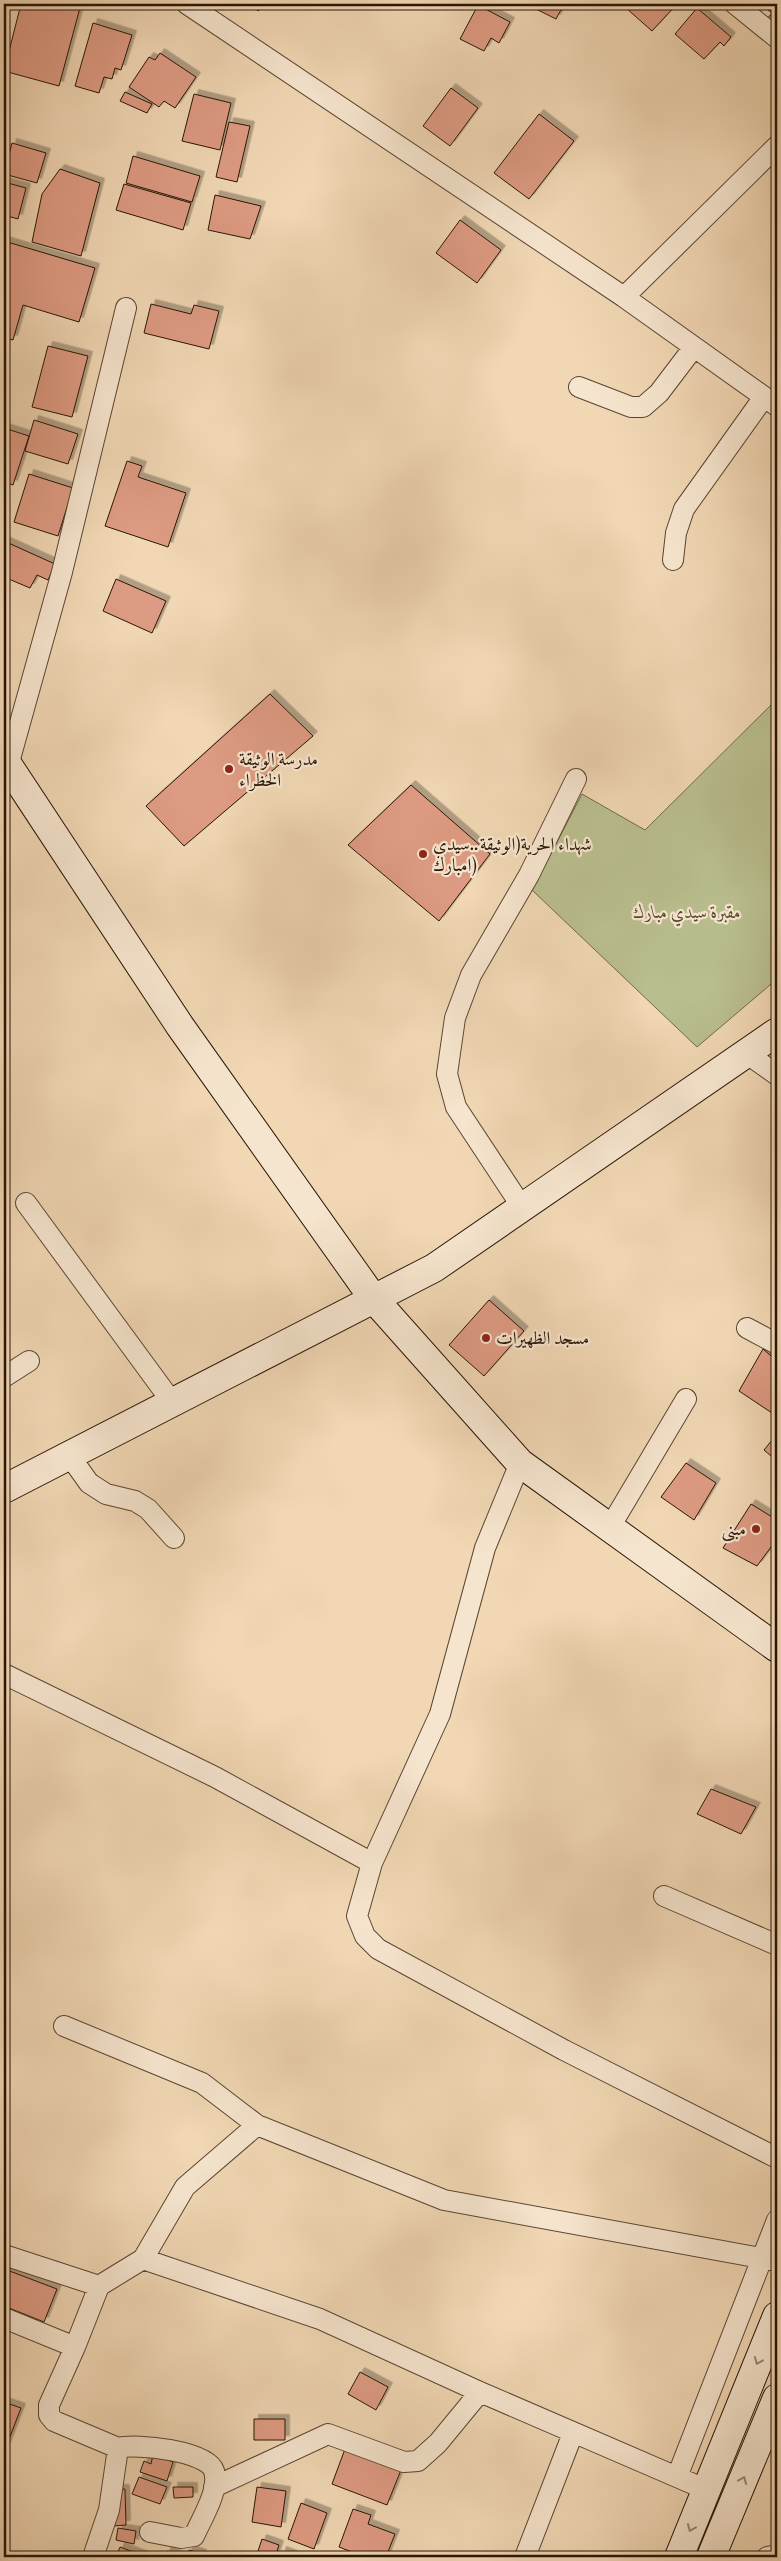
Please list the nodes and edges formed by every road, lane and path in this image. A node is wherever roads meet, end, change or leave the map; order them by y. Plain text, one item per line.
1 (187, 4) edge
2 (735, 4) edge
3 (777, 38) edge
4 (777, 146) edge
5 (624, 297) junction
6 (126, 308) dead end
7 (694, 347) junction
8 (579, 387) dead end
9 (771, 401) edge
10 (673, 560) dead end
11 (6, 763) edge
12 (576, 779) dead end
13 (777, 1032) edge
14 (746, 1053) junction
15 (777, 1075) edge
16 (26, 1203) dead end
17 (522, 1207) junction
18 (373, 1298) junction
19 (747, 1328) dead end
20 (777, 1344) edge
21 (29, 1362) dead end
22 (4, 1377) edge
23 (686, 1399) dead end
24 (172, 1402) junction
25 (69, 1455) junction
26 (520, 1463) junction
27 (4, 1489) edge
28 (610, 1528) junction
29 (174, 1538) dead end
30 (777, 1648) edge
31 (4, 1674) edge
32 (372, 1863) junction
33 (664, 1896) dead end
34 (777, 1945) edge
35 (64, 2026) dead end
36 (257, 2125) junction
37 (777, 2158) edge
38 (777, 2220) edge
39 (4, 2255) edge
40 (143, 2259) junction
41 (770, 2259) edge
42 (99, 2286) junction
43 (777, 2316) edge
44 (4, 2318) edge
45 (76, 2347) junction
46 (480, 2392) junction
47 (775, 2412) edge
48 (574, 2433) junction
49 (118, 2448) junction
50 (677, 2477) junction
51 (214, 2488) junction
52 (707, 2490) junction
53 (150, 2532) dead end
54 (777, 2555) edge
55 (93, 2557) edge
56 (525, 2557) edge
57 (679, 2557) edge
58 (711, 2557) edge
59 (767, 2557) edge

1 - 5 street
2 - 3 street
4 - 5 street
5 - 7 street
6 - 11 street
7 - 8 street
7 - 9 street
9 - 10 street
11 - 18 street
12 - 17 street
13 - 14 street
14 - 15 street
14 - 17 street
16 - 24 street
17 - 18 street
18 - 24 street
18 - 26 street
19 - 20 street
21 - 22 street
23 - 28 street
24 - 25 street
25 - 27 street
25 - 29 street
26 - 28 street
26 - 32 street
28 - 30 street
31 - 32 street
32 - 37 street
33 - 34 street
35 - 36 street
36 - 40 street
36 - 41 street
38 - 41 street
39 - 42 street
40 - 42 street
40 - 46 street
41 - 50 street
42 - 45 street
43 -> 52 street
44 - 45 street
45 - 49 street
46 - 48 street
46 - 51 street
58 -> 47 street
48 - 50 street
48 - 56 street
49 - 51 street
49 - 55 street
50 - 52 street
51 - 53 street
52 -> 57 street
54 - 59 street

